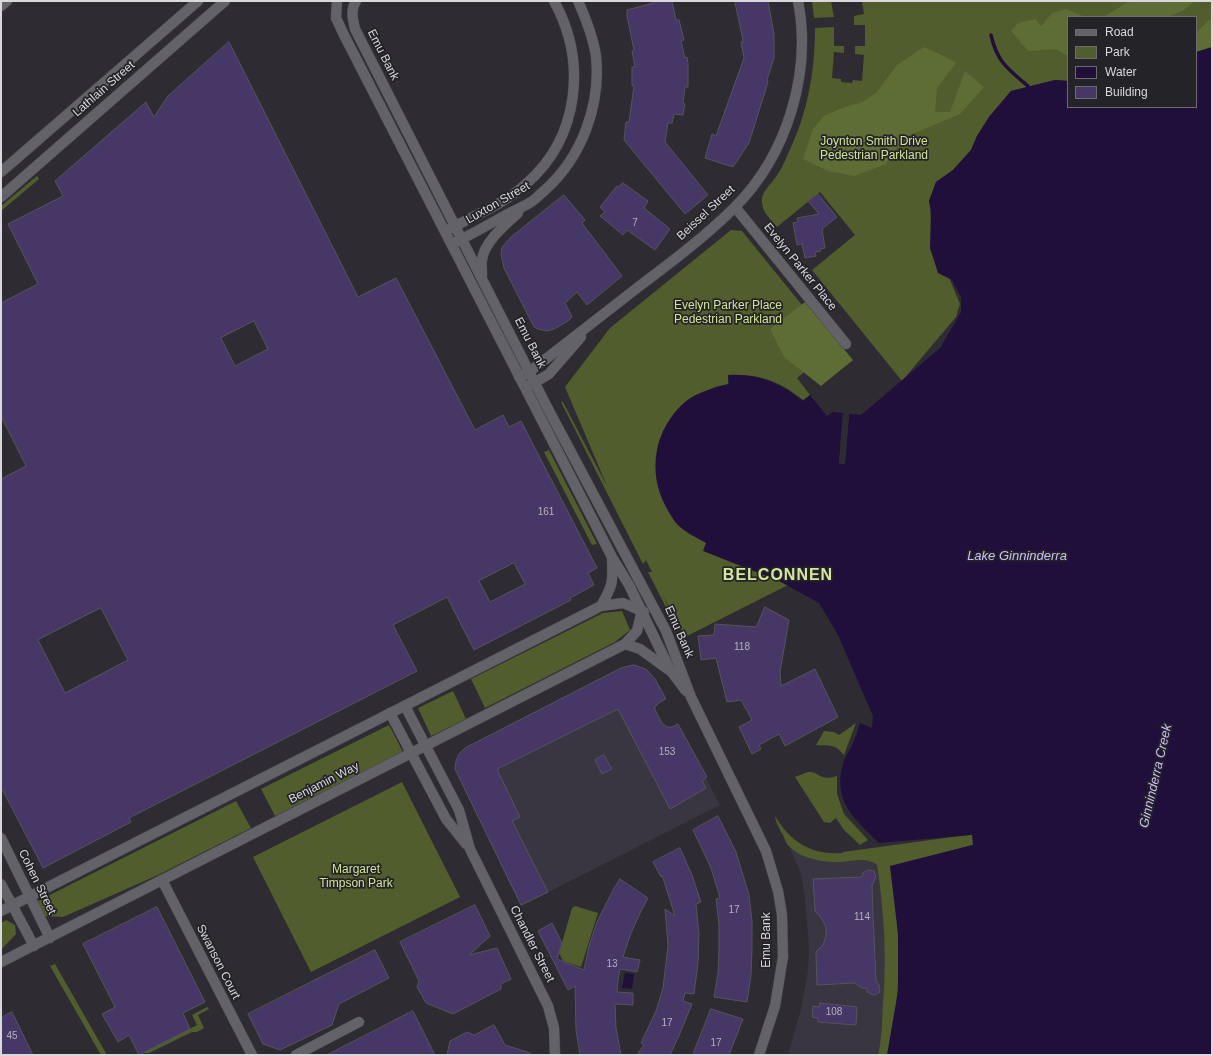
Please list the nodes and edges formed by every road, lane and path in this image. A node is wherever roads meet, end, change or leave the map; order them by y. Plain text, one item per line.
1 (7, 1) edge
2 (198, 1) edge
3 (225, 1) edge
4 (356, 1) edge
5 (554, 1) edge
6 (578, 1) edge
7 (798, 1) edge
8 (336, 5) edge
9 (1, 6) edge
10 (1, 172) edge
11 (1, 197) edge
12 (532, 201) junction
13 (735, 207) junction
14 (455, 226) junction
15 (444, 231) junction
16 (462, 239) junction
17 (451, 244) junction
18 (483, 279) junction
19 (597, 319) junction
20 (846, 344) dead end
21 (530, 372) junction
22 (519, 377) junction
23 (535, 383) junction
24 (525, 388) junction
25 (612, 557) junction
26 (645, 592) junction
27 (601, 606) junction
28 (642, 612) junction
29 (661, 622) junction
30 (625, 644) junction
31 (670, 670) junction
32 (690, 697) junction
33 (405, 706) junction
34 (390, 713) junction
35 (425, 746) junction
36 (411, 753) junction
37 (1, 838) edge
38 (470, 849) junction
39 (162, 880) junction
40 (1, 884) edge
41 (30, 896) junction
42 (12, 905) junction
43 (1, 911) edge
44 (50, 938) junction
45 (34, 946) junction
46 (1, 962) edge
47 (359, 1022) dead end
48 (252, 1055) edge
49 (296, 1055) edge
50 (555, 1055) edge
51 (759, 1055) edge

1 - 9 main road
2 - 10 main road, Lathlain Street
3 - 11 main road, Lathlain Street
4 - 14 main road, Emu Bank
5 - 14 main road, Luxton Street
6 - 12 main road, Luxton Street
7 - 13 main road, Beissel Street
8 - 15 main road, Emu Bank
12 - 16 main road, Luxton Street
12 - 18 main road
13 - 19 main road, Beissel Street
13 - 20 main road, Evelyn Parker Place
14 - 15 main road, Luxton Street
14 - 16 main road, Emu Bank
15 - 17 main road, Emu Bank
16 - 17 main road, Luxton Street
16 - 18 main road, Emu Bank
17 - 22 main road, Emu Bank
18 - 21 main road, Emu Bank
19 - 21 main road, Beissel Street
19 - 23 main road, Beissel Street
21 - 22 main road, Beissel Street
21 - 23 main road, Emu Bank
22 - 24 main road, Emu Bank
23 - 24 main road, Beissel Street
23 - 26 main road, Emu Bank
24 - 25 main road, Emu Bank
25 - 27 main road
25 - 28 main road, Emu Bank
26 - 28 main road, Benjamin Way
26 - 29 main road, Emu Bank
27 - 28 main road
27 - 33 main road
28 - 29 main road
28 - 30 main road, Benjamin Way
28 - 31 main road, Emu Bank
29 - 32 main road, Emu Bank
30 - 31 main road
30 - 35 main road, Benjamin Way
31 - 32 main road, Emu Bank
32 - 51 main road, Emu Bank
33 - 34 main road
33 - 35 main road, Chandler Street
34 - 36 main road, Chandler Street
34 - 41 main road
35 - 36 main road, Benjamin Way
35 - 38 main road, Chandler Street
36 - 38 main road, Chandler Street
36 - 39 main road, Benjamin Way
37 - 41 main road, Cohen Street
38 - 50 main road, Chandler Street
39 - 44 main road, Benjamin Way
39 - 48 main road, Swanson Court
40 - 42 main road
41 - 42 main road
41 - 44 main road, Cohen Street
42 - 43 main road
42 - 45 main road
44 - 45 main road, Benjamin Way
45 - 46 main road, Benjamin Way
47 - 49 main road

